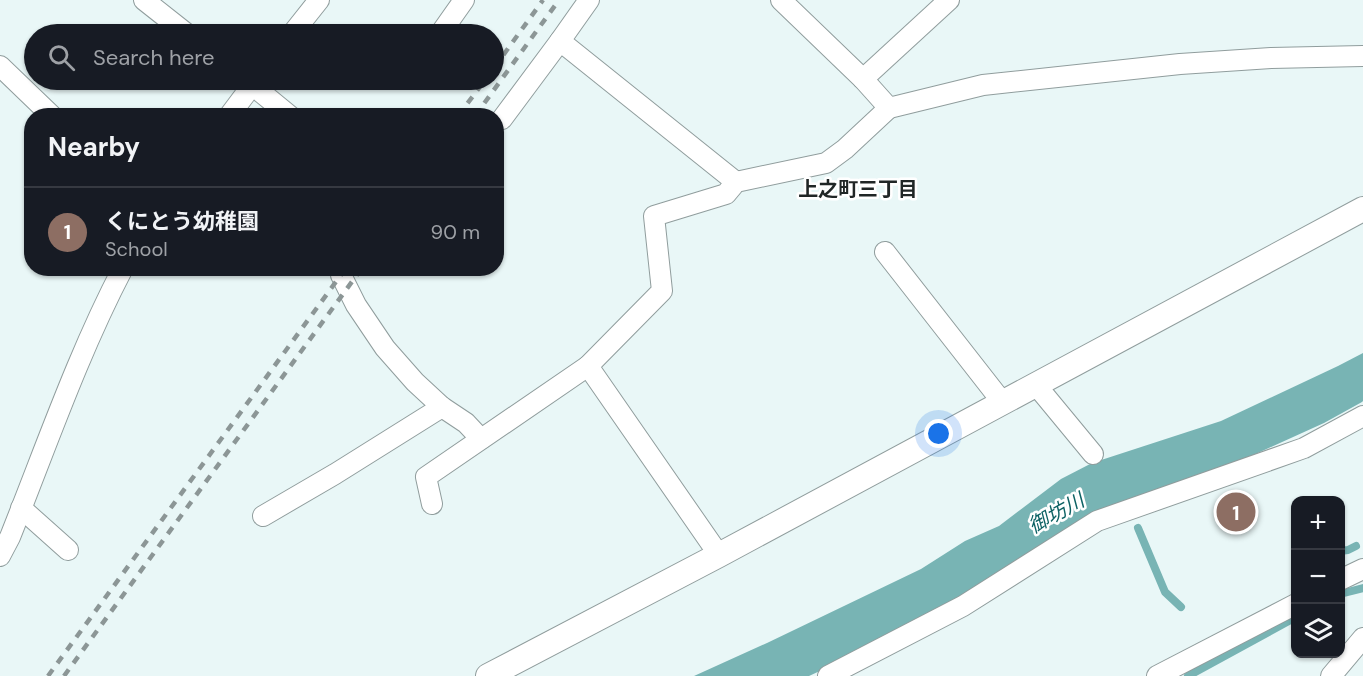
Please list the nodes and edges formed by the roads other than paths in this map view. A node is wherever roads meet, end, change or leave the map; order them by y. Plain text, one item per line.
1 (144, 0) edge
2 (319, 0) edge
3 (464, 0) edge
4 (589, 0) edge
5 (781, 0) edge
6 (949, 0) edge
7 (175, 24) edge
8 (300, 24) edge
9 (447, 24) edge
10 (560, 41) junction
11 (1363, 56) edge
12 (0, 66) edge
13 (863, 79) junction
14 (24, 89) edge
15 (25, 90) edge
16 (246, 90) edge
17 (262, 90) edge
18 (44, 108) edge
19 (234, 108) edge
20 (281, 108) edge
21 (889, 108) junction
22 (504, 116) edge
23 (736, 182) junction
24 (1363, 209) edge
25 (885, 252) dead end
26 (119, 276) edge
27 (342, 276) edge
28 (588, 366) junction
29 (1036, 385) junction
30 (1003, 403) junction
31 (442, 407) junction
32 (1363, 416) edge
33 (481, 439) junction
34 (1093, 454) dead end
35 (432, 504) dead end
36 (21, 508) junction
37 (262, 516) dead end
38 (68, 550) dead end
39 (719, 555) junction
40 (0, 556) edge
41 (1363, 569) edge
42 (1345, 578) edge
43 (1294, 604) edge
44 (1363, 638) edge
45 (488, 676) edge
46 (828, 676) edge
47 (1158, 676) edge
48 (1331, 676) edge

1 - 7 street
2 - 8 street
3 - 9 street
4 - 10 street
5 - 13 street
6 - 13 street
10 - 22 street
10 - 23 street
11 - 21 street
12 - 14 street
13 - 21 street
15 - 18 street
16 - 19 street
17 - 20 street
21 - 23 street
23 - 28 street
24 - 29 street
25 - 30 street
26 - 36 street
27 - 31 street
28 - 33 street
28 - 39 street
29 - 30 street
29 - 34 street
30 - 39 street
31 - 33 street
31 - 37 street
32 - 46 street
33 - 35 street
36 - 38 street
36 - 40 street
39 - 45 street
41 - 42 street
43 - 47 street
44 - 48 street

